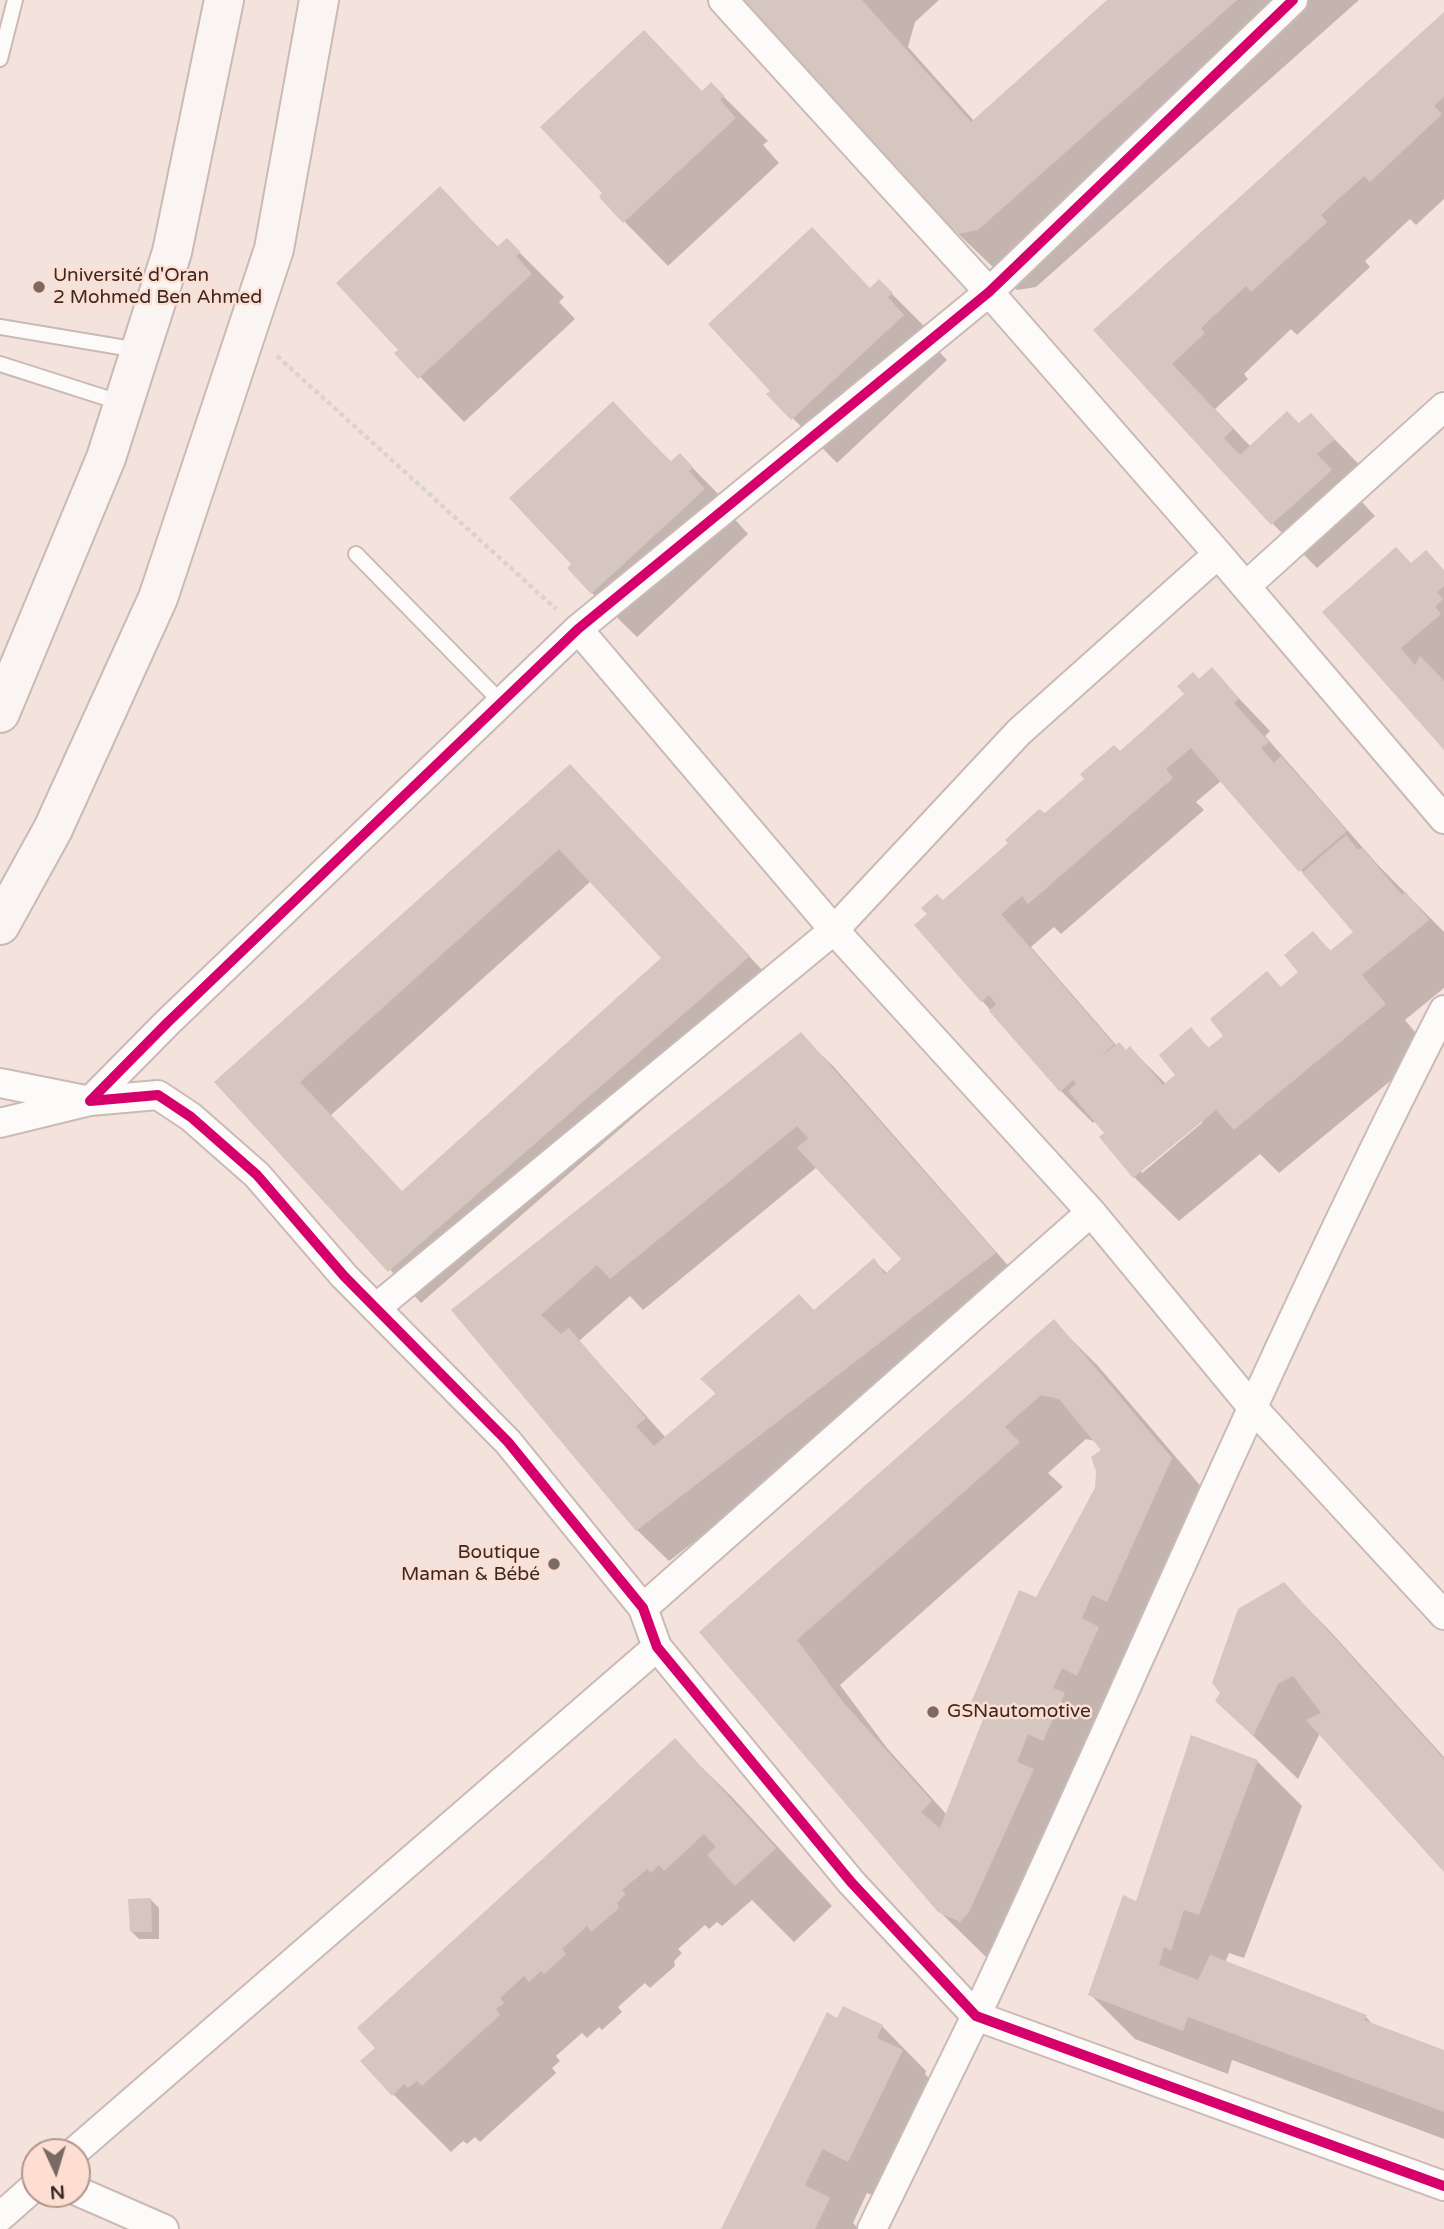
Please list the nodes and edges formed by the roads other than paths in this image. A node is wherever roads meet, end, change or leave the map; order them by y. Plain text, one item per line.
1 (15, 0) edge
2 (224, 0) edge
3 (319, 0) edge
4 (723, 0) edge
5 (1293, 0) edge
6 (0, 59) edge
7 (989, 292) junction
8 (0, 327) edge
9 (140, 350) junction
10 (0, 364) edge
11 (123, 403) junction
12 (1444, 407) edge
13 (356, 554) dead end
14 (1218, 554) junction
15 (1246, 586) junction
16 (578, 629) junction
17 (501, 702) junction
18 (0, 713) edge
19 (1444, 819) edge
20 (0, 925) edge
21 (834, 930) junction
22 (1444, 1010) edge
23 (0, 1083) edge
24 (90, 1101) junction
25 (0, 1123) edge
26 (1091, 1212) junction
27 (376, 1308) junction
28 (1252, 1408) junction
29 (643, 1608) junction
30 (1444, 1615) edge
31 (657, 1647) junction
32 (975, 2016) junction
33 (90, 2138) edge
34 (1444, 2186) edge
35 (91, 2197) edge
36 (21, 2198) edge
37 (0, 2217) edge
38 (164, 2229) edge
39 (872, 2229) edge

1 - 6 lane
2 - 9 main road
3 - 20 main road
4 - 7 street
5 - 7 street
7 - 14 street
7 - 16 street
8 - 9 lane
9 - 11 main road
10 - 11 lane
11 - 18 main road
12 - 15 street
13 - 17 lane
14 - 15 street
14 - 21 street
15 - 19 street
16 - 17 street
16 - 21 street
17 - 24 street
21 - 26 street
21 - 27 street
22 - 28 street
23 - 24 street
24 - 25 street
24 - 27 street
26 - 28 street
26 - 29 street
27 - 29 street
28 - 30 street
28 - 32 street
29 - 31 street
31 - 32 street
31 - 33 street
32 - 34 street
32 - 39 street
35 - 38 street
36 - 37 street

